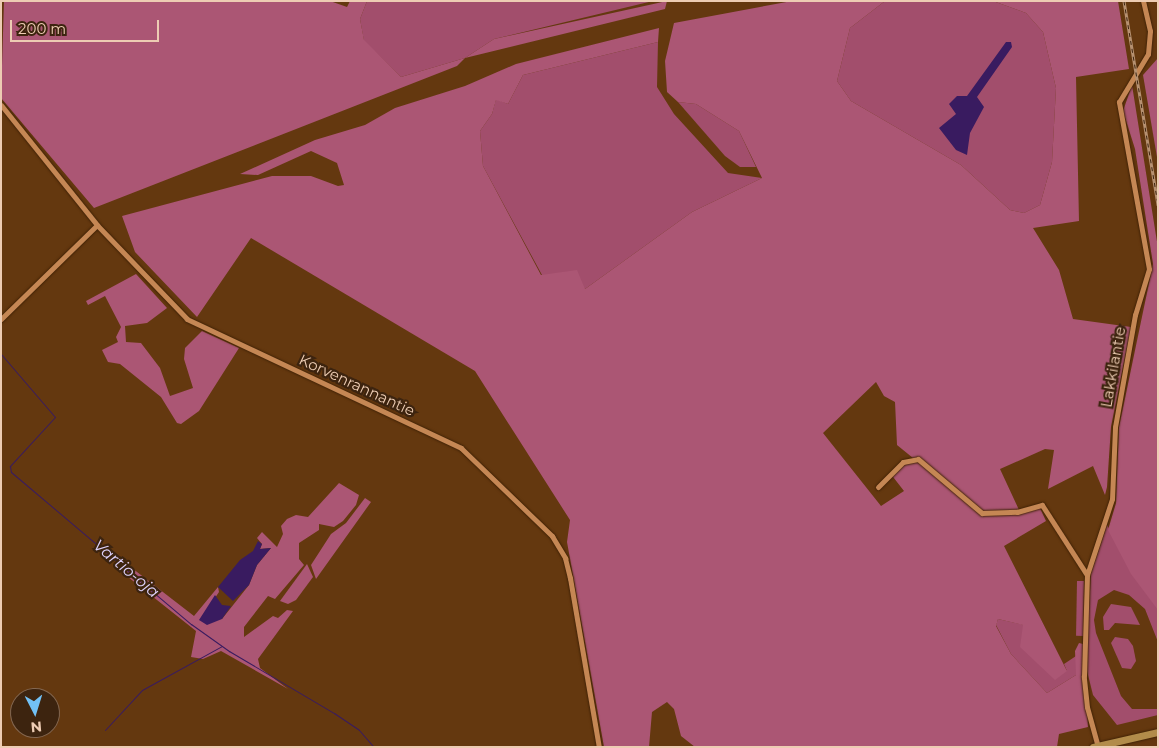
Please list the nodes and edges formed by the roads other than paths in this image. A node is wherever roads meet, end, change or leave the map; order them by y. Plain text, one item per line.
1 (1142, 1) edge
2 (1, 105) edge
3 (97, 225) junction
4 (1, 319) edge
5 (878, 487) dead end
6 (1087, 575) junction
7 (1158, 732) edge
8 (1096, 746) edge
9 (599, 747) edge

1 - 6 street, Lakkilantie
2 - 3 street, Korvenrannantie
3 - 4 street
3 - 9 street, Korvenrannantie
5 - 6 street
6 - 8 street, Lakkilantie
7 - 8 street

